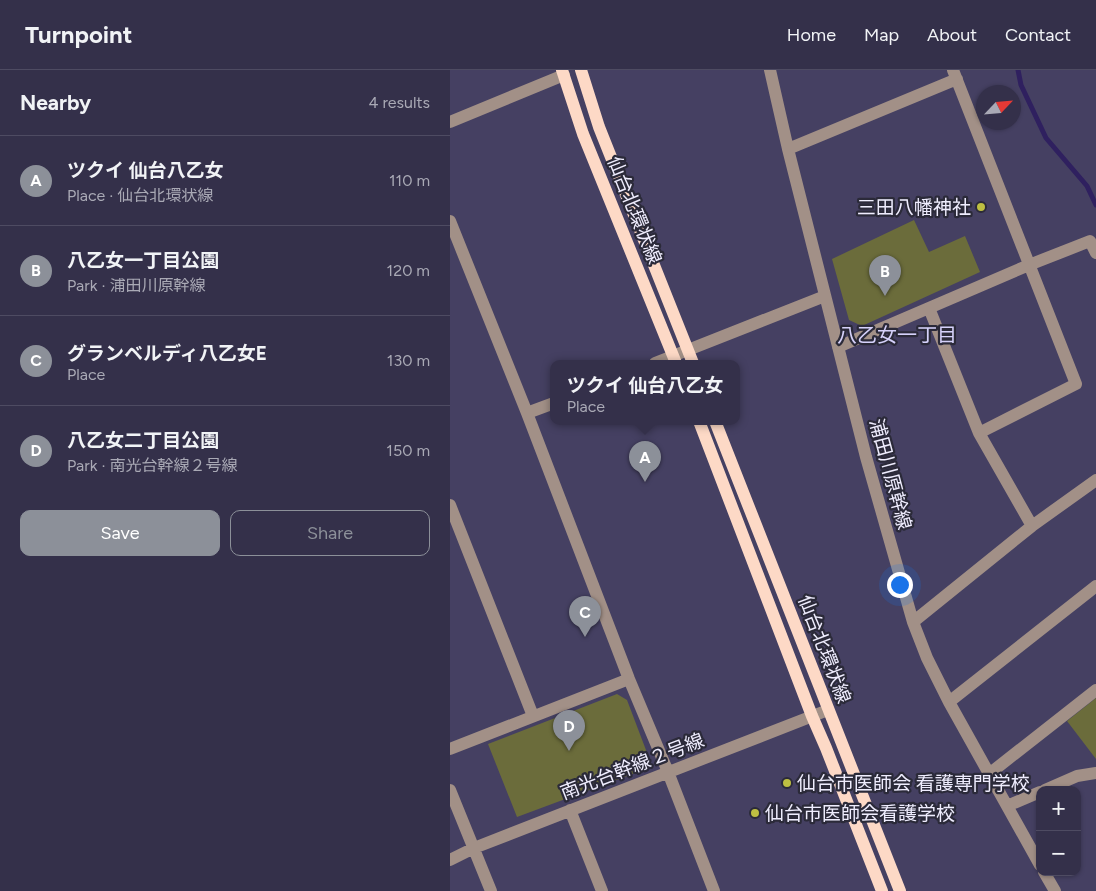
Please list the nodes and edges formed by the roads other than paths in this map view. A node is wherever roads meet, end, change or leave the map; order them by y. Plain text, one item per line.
1 (581, 70) edge
2 (770, 70) edge
3 (563, 72) edge
4 (955, 75) edge
5 (450, 122) edge
6 (788, 149) junction
7 (450, 221) edge
8 (1096, 253) edge
9 (1030, 264) junction
10 (825, 296) junction
11 (928, 308) junction
12 (838, 347) junction
13 (688, 350) junction
14 (675, 360) edge
15 (692, 360) edge
16 (550, 404) edge
17 (527, 413) junction
18 (701, 425) edge
19 (718, 425) edge
20 (979, 432) junction
21 (1096, 480) edge
22 (450, 505) edge
23 (1032, 526) junction
24 (1096, 586) edge
25 (913, 622) junction
26 (629, 679) junction
27 (1096, 690) edge
28 (949, 702) junction
29 (828, 710) junction
30 (533, 716) junction
31 (812, 716) junction
32 (450, 749) edge
33 (668, 772) junction
34 (989, 774) junction
35 (1096, 774) edge
36 (1054, 786) edge
37 (450, 790) edge
38 (1036, 794) edge
39 (1007, 806) junction
40 (570, 810) junction
41 (474, 848) junction
42 (1036, 858) edge
43 (450, 860) edge
44 (1046, 876) edge
45 (491, 891) edge
46 (602, 891) edge
47 (714, 891) edge
48 (882, 891) edge
49 (900, 891) edge
50 (1054, 891) edge

1 - 13 main road, 仙台北環状線
2 - 6 street, 浦田川原幹線
3 - 5 street
3 - 14 main road, 仙台北環状線
4 - 6 street
4 - 9 street
6 - 10 street, 浦田川原幹線
7 - 17 street
8 - 9 street
9 - 11 street
9 - 20 street
10 - 12 street, 浦田川原幹線
10 - 13 street
11 - 12 street
11 - 20 street
12 - 25 street, 浦田川原幹線
13 - 14 street
13 - 15 main road, 仙台北環状線
16 - 17 street
17 - 26 street
18 - 31 main road, 仙台北環状線
19 - 29 main road, 仙台北環状線
20 - 23 street
21 - 23 street
22 - 30 street
23 - 25 street
24 - 28 street
25 - 28 street, 浦田川原幹線
26 - 30 street
26 - 33 street
27 - 34 street
28 - 34 street, 浦田川原幹線
29 - 31 street, 南光台幹線２号線
29 - 49 main road, 仙台北環状線
30 - 32 street
31 - 33 street, 南光台幹線２号線
31 - 48 main road, 仙台北環状線
33 - 40 street, 南光台幹線２号線
33 - 47 street
34 - 39 street, 浦田川原幹線
35 - 36 street
37 - 41 street
38 - 39 street
39 - 42 street, 浦田川原幹線
40 - 41 street, 南光台幹線２号線
40 - 46 street
41 - 43 street, 南光台幹線２号線
41 - 45 street
44 - 50 street

